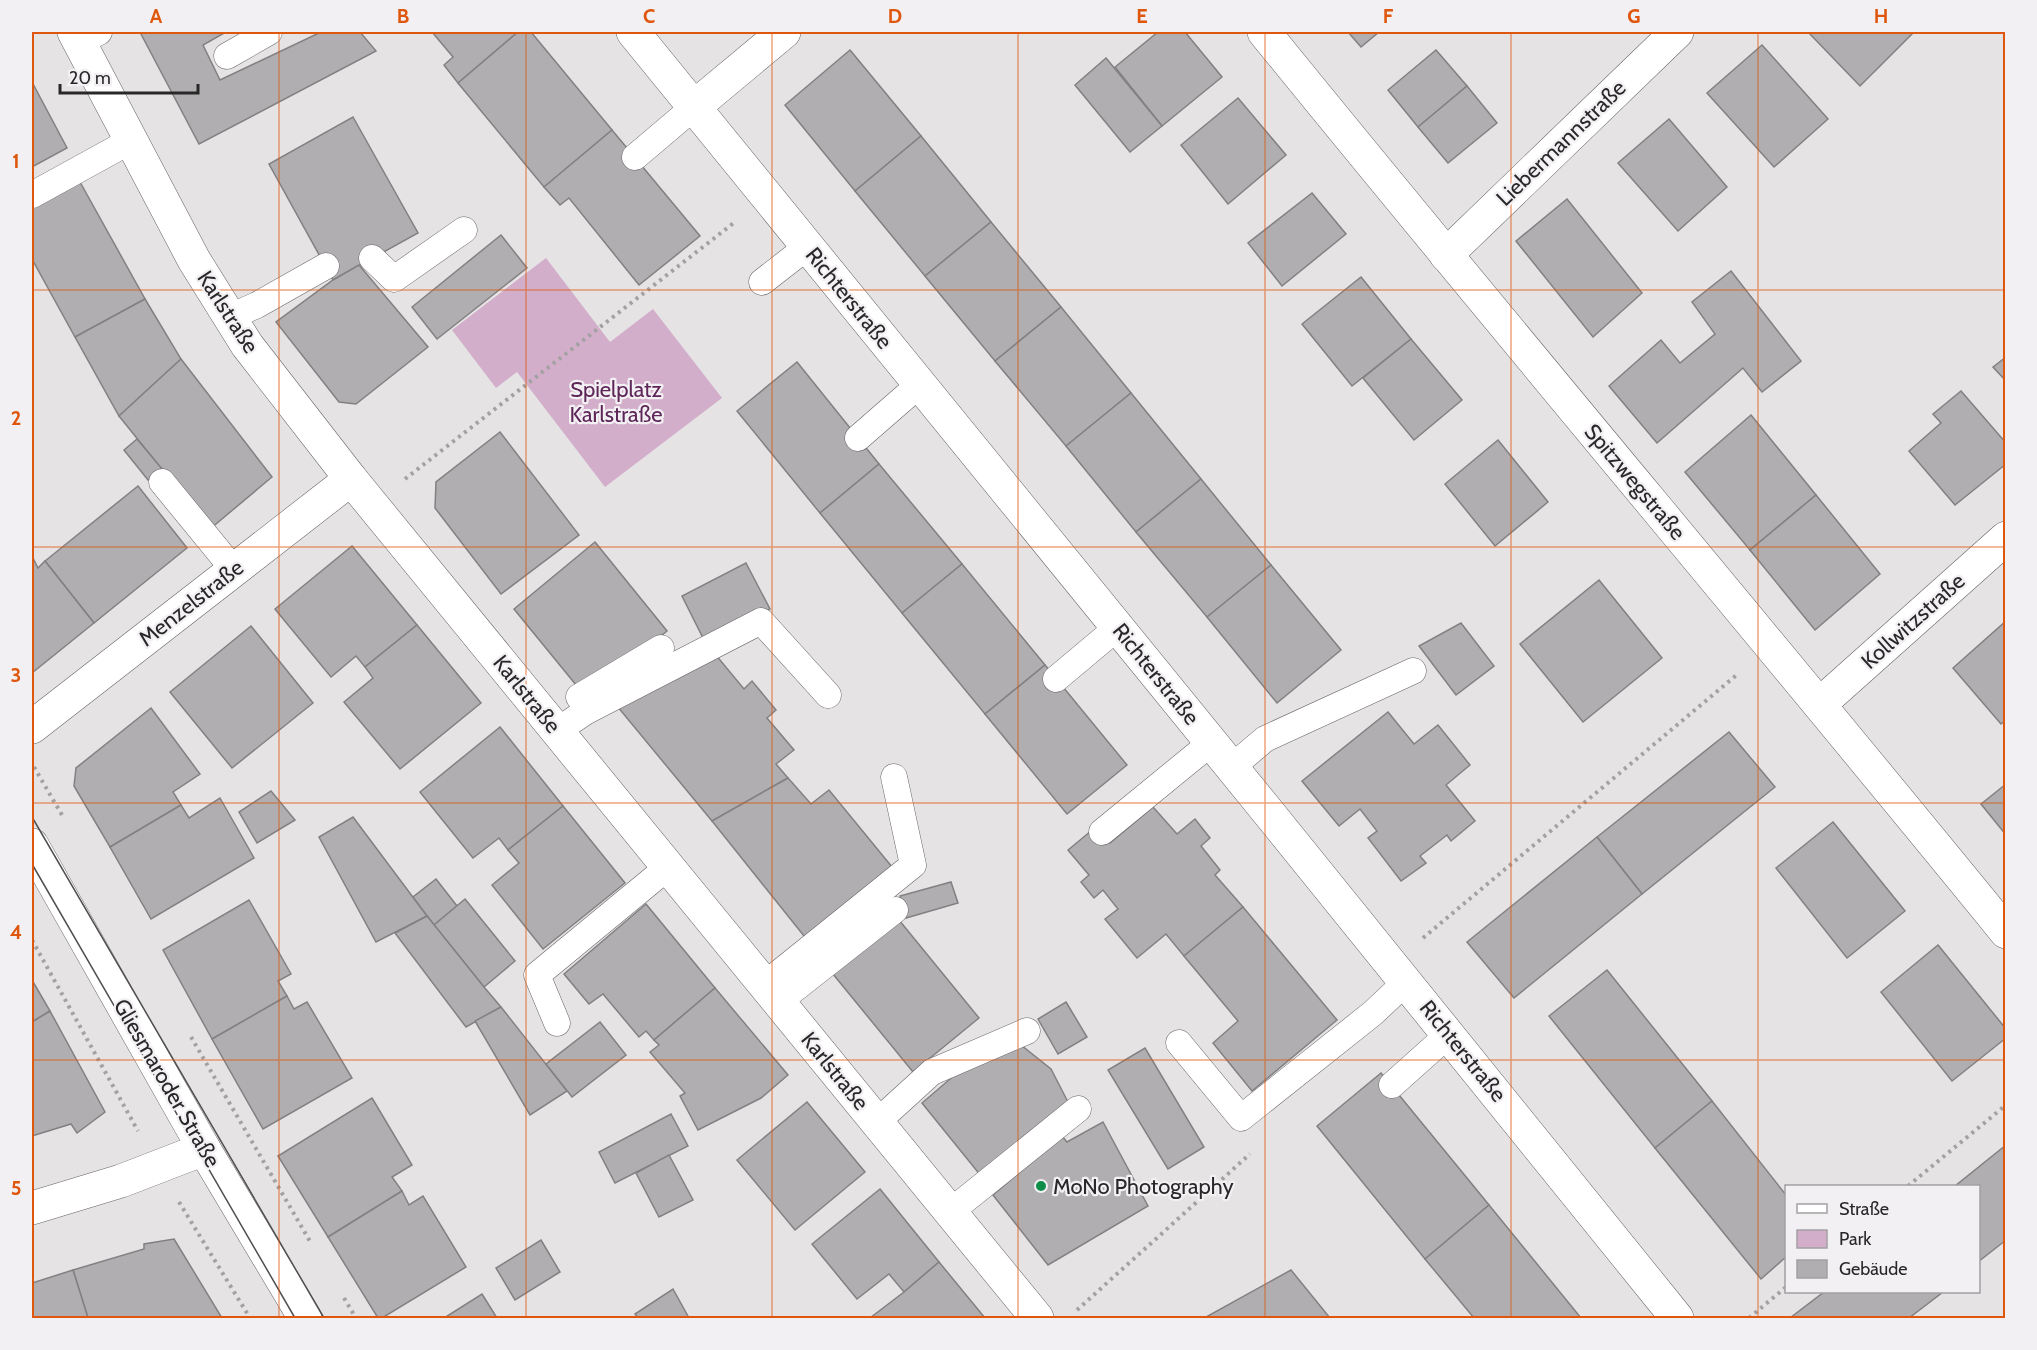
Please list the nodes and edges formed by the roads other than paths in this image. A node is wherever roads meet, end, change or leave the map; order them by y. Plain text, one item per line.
1 (269, 32) edge
2 (633, 32) edge
3 (784, 32) edge
4 (1264, 32) edge
5 (1677, 32) edge
6 (84, 35) edge
7 (227, 56) dead end
8 (694, 107) junction
9 (132, 140) junction
10 (634, 157) dead end
11 (32, 195) edge
12 (465, 230) dead end
13 (807, 246) junction
14 (1446, 255) junction
15 (372, 258) dead end
16 (326, 266) dead end
17 (762, 282) dead end
18 (230, 317) junction
19 (920, 384) junction
20 (858, 438) dead end
21 (351, 479) junction
22 (162, 482) dead end
23 (2006, 538) edge
24 (234, 570) junction
25 (1118, 627) junction
26 (661, 648) dead end
27 (1413, 671) dead end
28 (1056, 679) dead end
29 (828, 695) dead end
30 (1820, 704) junction
31 (551, 724) junction
32 (32, 727) edge
33 (1212, 742) junction
34 (1232, 767) junction
35 (894, 777) dead end
36 (1102, 832) dead end
37 (32, 845) edge
38 (668, 867) junction
39 (895, 910) dead end
40 (2006, 932) edge
41 (1400, 972) junction
42 (771, 993) junction
43 (557, 1023) dead end
44 (1027, 1031) dead end
45 (1449, 1034) junction
46 (1179, 1043) dead end
47 (1392, 1085) dead end
48 (1078, 1109) dead end
49 (877, 1122) junction
50 (204, 1149) junction
51 (32, 1208) edge
52 (950, 1212) junction
53 (305, 1318) edge
54 (1037, 1318) edge
55 (1677, 1318) edge

1 - 7 lane
2 - 8 street, Richterstraße
3 - 8 street
4 - 14 street, Spitzwegstraße
5 - 14 street, Liebermannstraße
6 - 9 street, Karlstraße
8 - 10 lane
8 - 13 street, Richterstraße
9 - 11 lane
9 - 18 street, Karlstraße
12 - 15 lane
13 - 17 lane
13 - 19 street, Richterstraße
14 - 30 street, Spitzwegstraße
16 - 18 lane
18 - 21 street, Karlstraße
19 - 20 lane
19 - 25 street, Richterstraße
21 - 24 street, Menzelstraße
21 - 31 street, Karlstraße
22 - 24 lane
23 - 30 street, Kollwitzstraße
24 - 32 street, Menzelstraße
25 - 28 lane
25 - 33 street, Richterstraße
26 - 31 lane
27 - 34 lane
29 - 31 lane
30 - 40 street, Spitzwegstraße
31 - 38 street, Karlstraße
33 - 34 street, Richterstraße
33 - 36 lane
34 - 41 street, Richterstraße
35 - 42 lane
37 - 50 street, Gliesmaroder Straße
38 - 42 street, Karlstraße
38 - 43 lane
39 - 42 lane
41 - 45 street, Richterstraße
41 - 46 lane
42 - 49 street, Karlstraße
44 - 49 lane
45 - 47 lane
45 - 55 street, Richterstraße
48 - 52 lane
49 - 52 street, Karlstraße
50 - 51 street
50 - 53 street, Gliesmaroder Straße
52 - 54 street, Karlstraße

